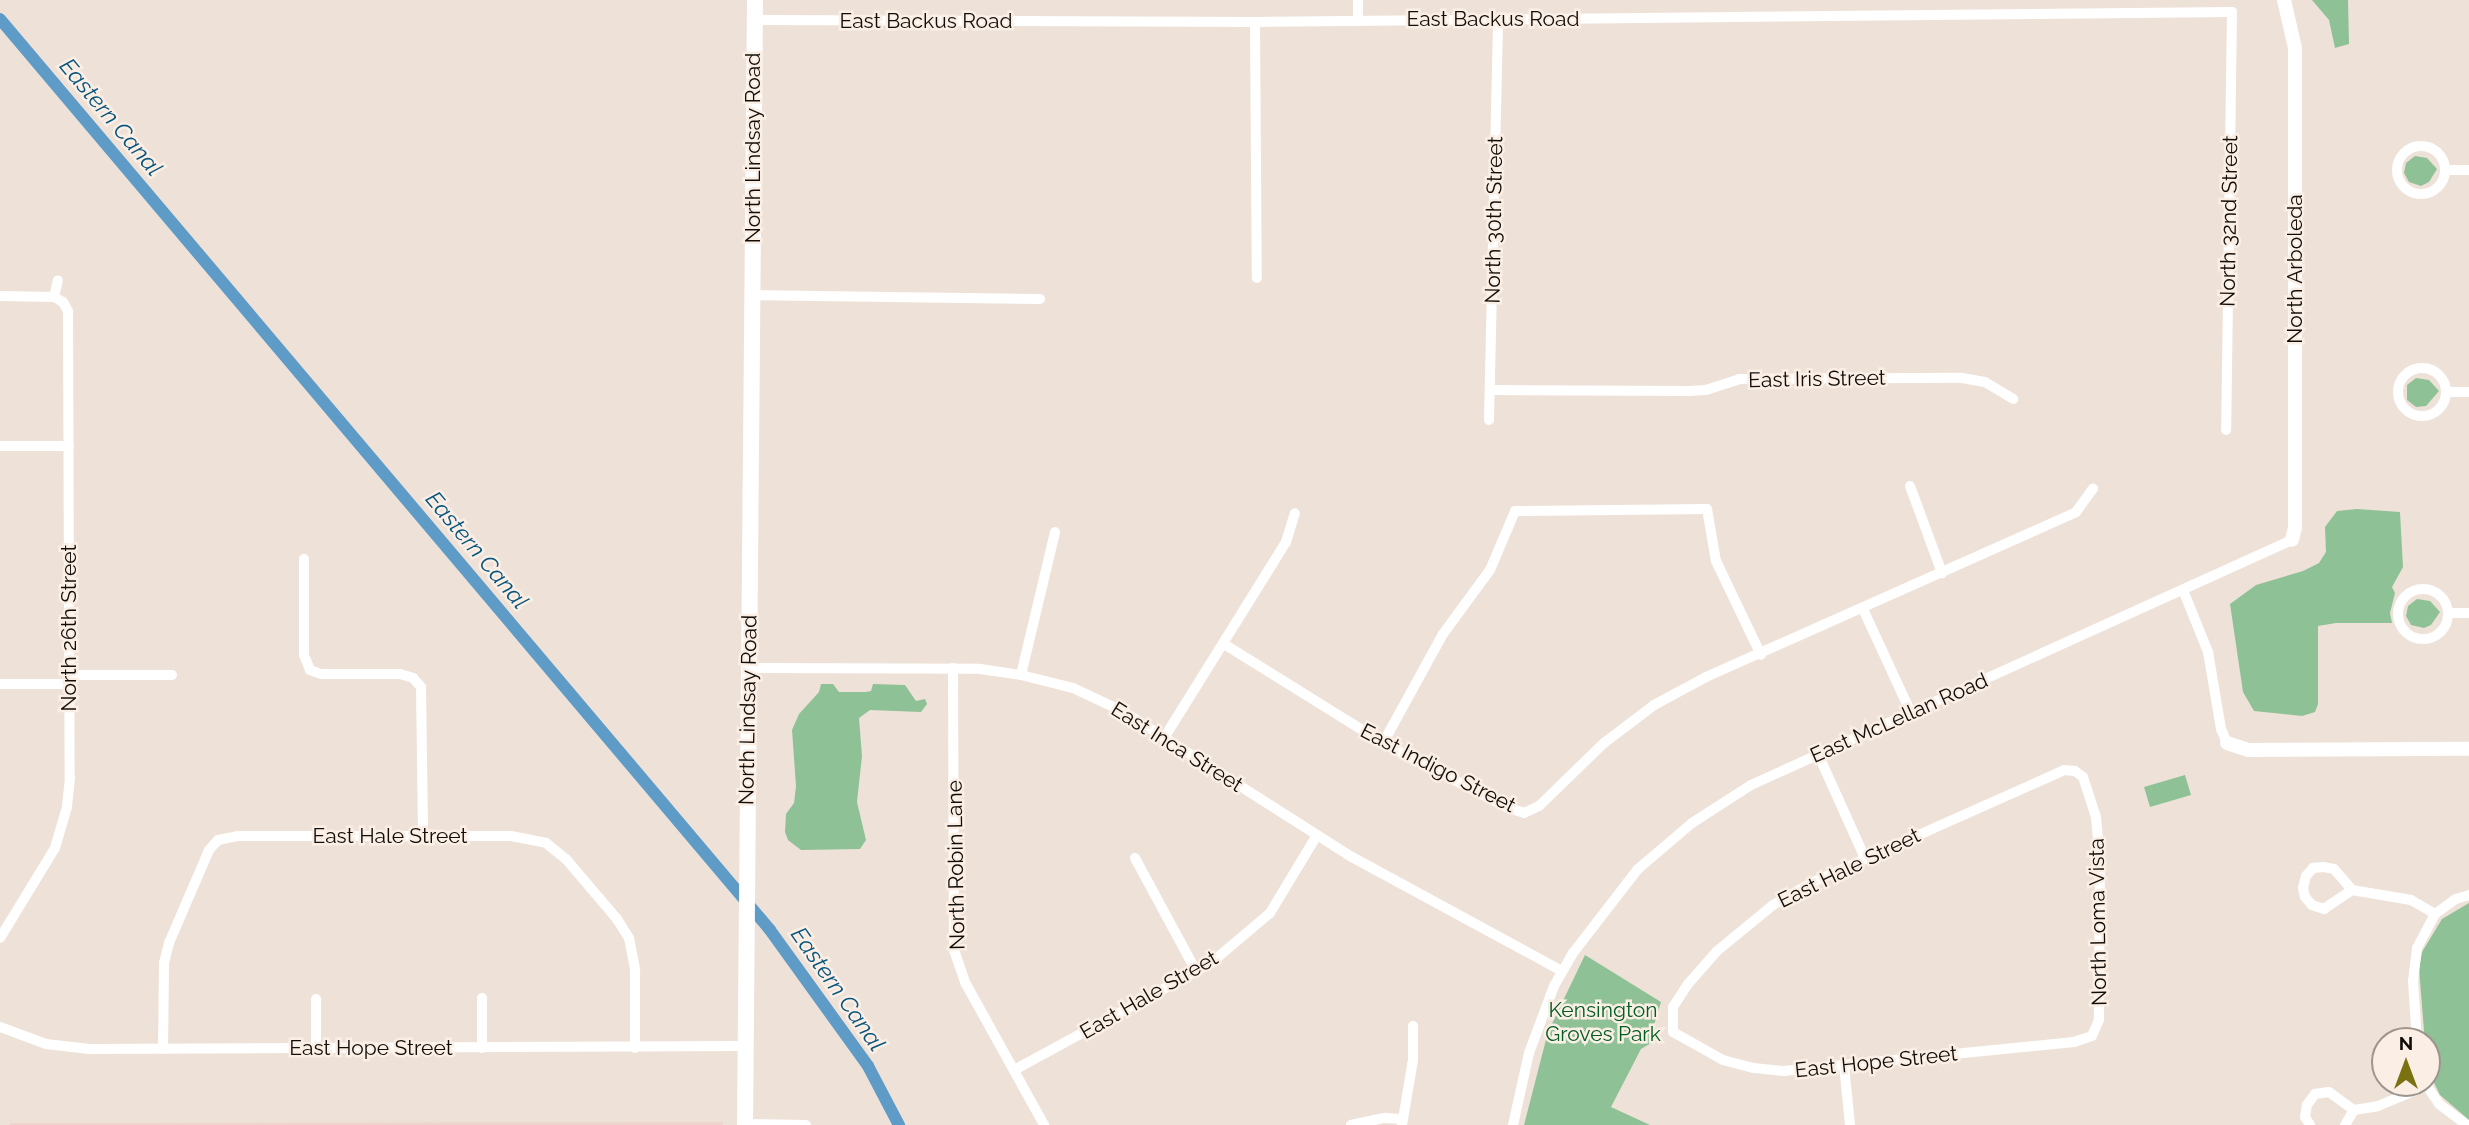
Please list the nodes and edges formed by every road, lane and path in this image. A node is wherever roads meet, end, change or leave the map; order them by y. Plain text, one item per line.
1 (755, 0) edge
2 (1358, 0) edge
3 (2284, 0) edge
4 (2232, 12) joint
5 (1498, 19) junction
6 (754, 20) junction
7 (1358, 20) junction
8 (1255, 22) junction
9 (2445, 170) junction
10 (2469, 170) edge
11 (1257, 278) dead end
12 (58, 280) dead end
13 (0, 296) edge
14 (752, 296) junction
15 (58, 299) junction
16 (1040, 299) dead end
17 (1492, 390) junction
18 (2446, 392) junction
19 (2469, 392) edge
20 (2012, 399) dead end
21 (1489, 420) dead end
22 (2225, 430) dead end
23 (0, 446) edge
24 (69, 446) junction
25 (1910, 486) dead end
26 (2093, 489) dead end
27 (1295, 513) dead end
28 (1055, 531) dead end
29 (2292, 540) joint
30 (304, 559) dead end
31 (1942, 573) junction
32 (2183, 590) junction
33 (1863, 609) junction
34 (2469, 613) edge
35 (2448, 614) junction
36 (1224, 644) junction
37 (1760, 655) junction
38 (749, 668) junction
39 (953, 668) junction
40 (172, 675) dead end
41 (1021, 675) junction
42 (69, 679) junction
43 (0, 684) edge
44 (1911, 713) junction
45 (1164, 738) junction
46 (1383, 743) junction
47 (2227, 743) joint
48 (2469, 749) edge
49 (1818, 754) junction
50 (2075, 771) joint
51 (1317, 835) junction
52 (423, 836) junction
53 (1135, 858) dead end
54 (1865, 858) junction
55 (2352, 890) junction
56 (2469, 895) edge
57 (2435, 914) junction
58 (0, 938) edge
59 (1196, 971) junction
60 (1562, 971) junction
61 (482, 998) dead end
62 (317, 999) dead end
63 (1413, 1026) dead end
64 (1671, 1026) joint
65 (0, 1027) edge
66 (2416, 1027) edge
67 (2092, 1036) joint
68 (746, 1046) junction
69 (317, 1048) junction
70 (482, 1048) junction
71 (635, 1048) junction
72 (163, 1049) junction
73 (1844, 1065) junction
74 (1014, 1070) junction
75 (2398, 1097) edge
76 (2434, 1097) edge
77 (2354, 1110) junction
78 (1402, 1122) edge
79 (745, 1125) edge
80 (806, 1125) edge
81 (1044, 1125) edge
82 (1351, 1125) edge
83 (1513, 1125) edge
84 (1850, 1125) edge
85 (2311, 1125) edge
86 (2345, 1125) edge
87 (2467, 1125) edge

1 - 6 main road, North Lindsay Road
2 - 7 street
3 - 29 street, North Arboleda
4 - 5 street, East Backus Road
4 - 22 street, North 32nd Street
5 - 7 street, East Backus Road
5 - 17 street, North 30th Street
6 - 8 street, East Backus Road
6 - 14 main road, North Lindsay Road
7 - 8 street, East Backus Road
8 - 11 street
9 - 9 street
9 - 10 street
12 - 15 street
13 - 15 street
14 - 16 street
14 - 38 main road, North Lindsay Road
15 - 24 street, North 26th Street
17 - 20 street, East Iris Street
17 - 21 street, North 30th Street
18 - 18 street
18 - 19 street
23 - 24 street
24 - 42 street, North 26th Street
25 - 31 street
26 - 31 street, East Indigo Street
27 - 36 street
28 - 41 street
29 - 32 street, East McLellan Road
30 - 52 street
31 - 33 street, East Indigo Street
32 - 44 street, East McLellan Road
32 - 47 street
33 - 37 street, East Indigo Street
33 - 44 street
34 - 35 street
35 - 35 street
36 - 45 street
36 - 46 street, East Indigo Street
37 - 46 street, East Indigo Street
37 - 46 street
38 - 39 street, East Inca Street
38 - 68 main road, North Lindsay Road
39 - 41 street, East Inca Street
39 - 74 street, North Robin Lane
40 - 42 street
41 - 45 street, East Inca Street
42 - 43 street
42 - 58 street, North 26th Street
44 - 49 street, East McLellan Road
45 - 51 street, East Inca Street
47 - 48 street
49 - 54 street
49 - 60 street, East McLellan Road
50 - 54 street, East Hale Street
50 - 67 street, North Loma Vista
51 - 59 street, East Hale Street
51 - 60 street, East Inca Street
52 - 71 street, East Hale Street
52 - 72 street, East Hale Street
53 - 59 street
54 - 64 street, East Hale Street
55 - 55 street
55 - 57 street
56 - 57 street
57 - 66 street
59 - 74 street, East Hale Street
60 - 83 street, East McLellan Road
61 - 70 street
62 - 69 street
63 - 78 street
64 - 73 street, East Hope Street
65 - 72 street, East Hope Street
67 - 73 street, East Hope Street
68 - 71 street, East Hope Street
68 - 79 main road, North Lindsay Road
69 - 70 street, East Hope Street
69 - 72 street, East Hope Street
70 - 71 street, East Hope Street
73 - 84 street
74 - 81 street, North Robin Lane
75 - 77 street
76 - 87 street
77 - 85 street
77 - 86 street
78 - 82 street
79 - 80 street, North Lindsay Road

